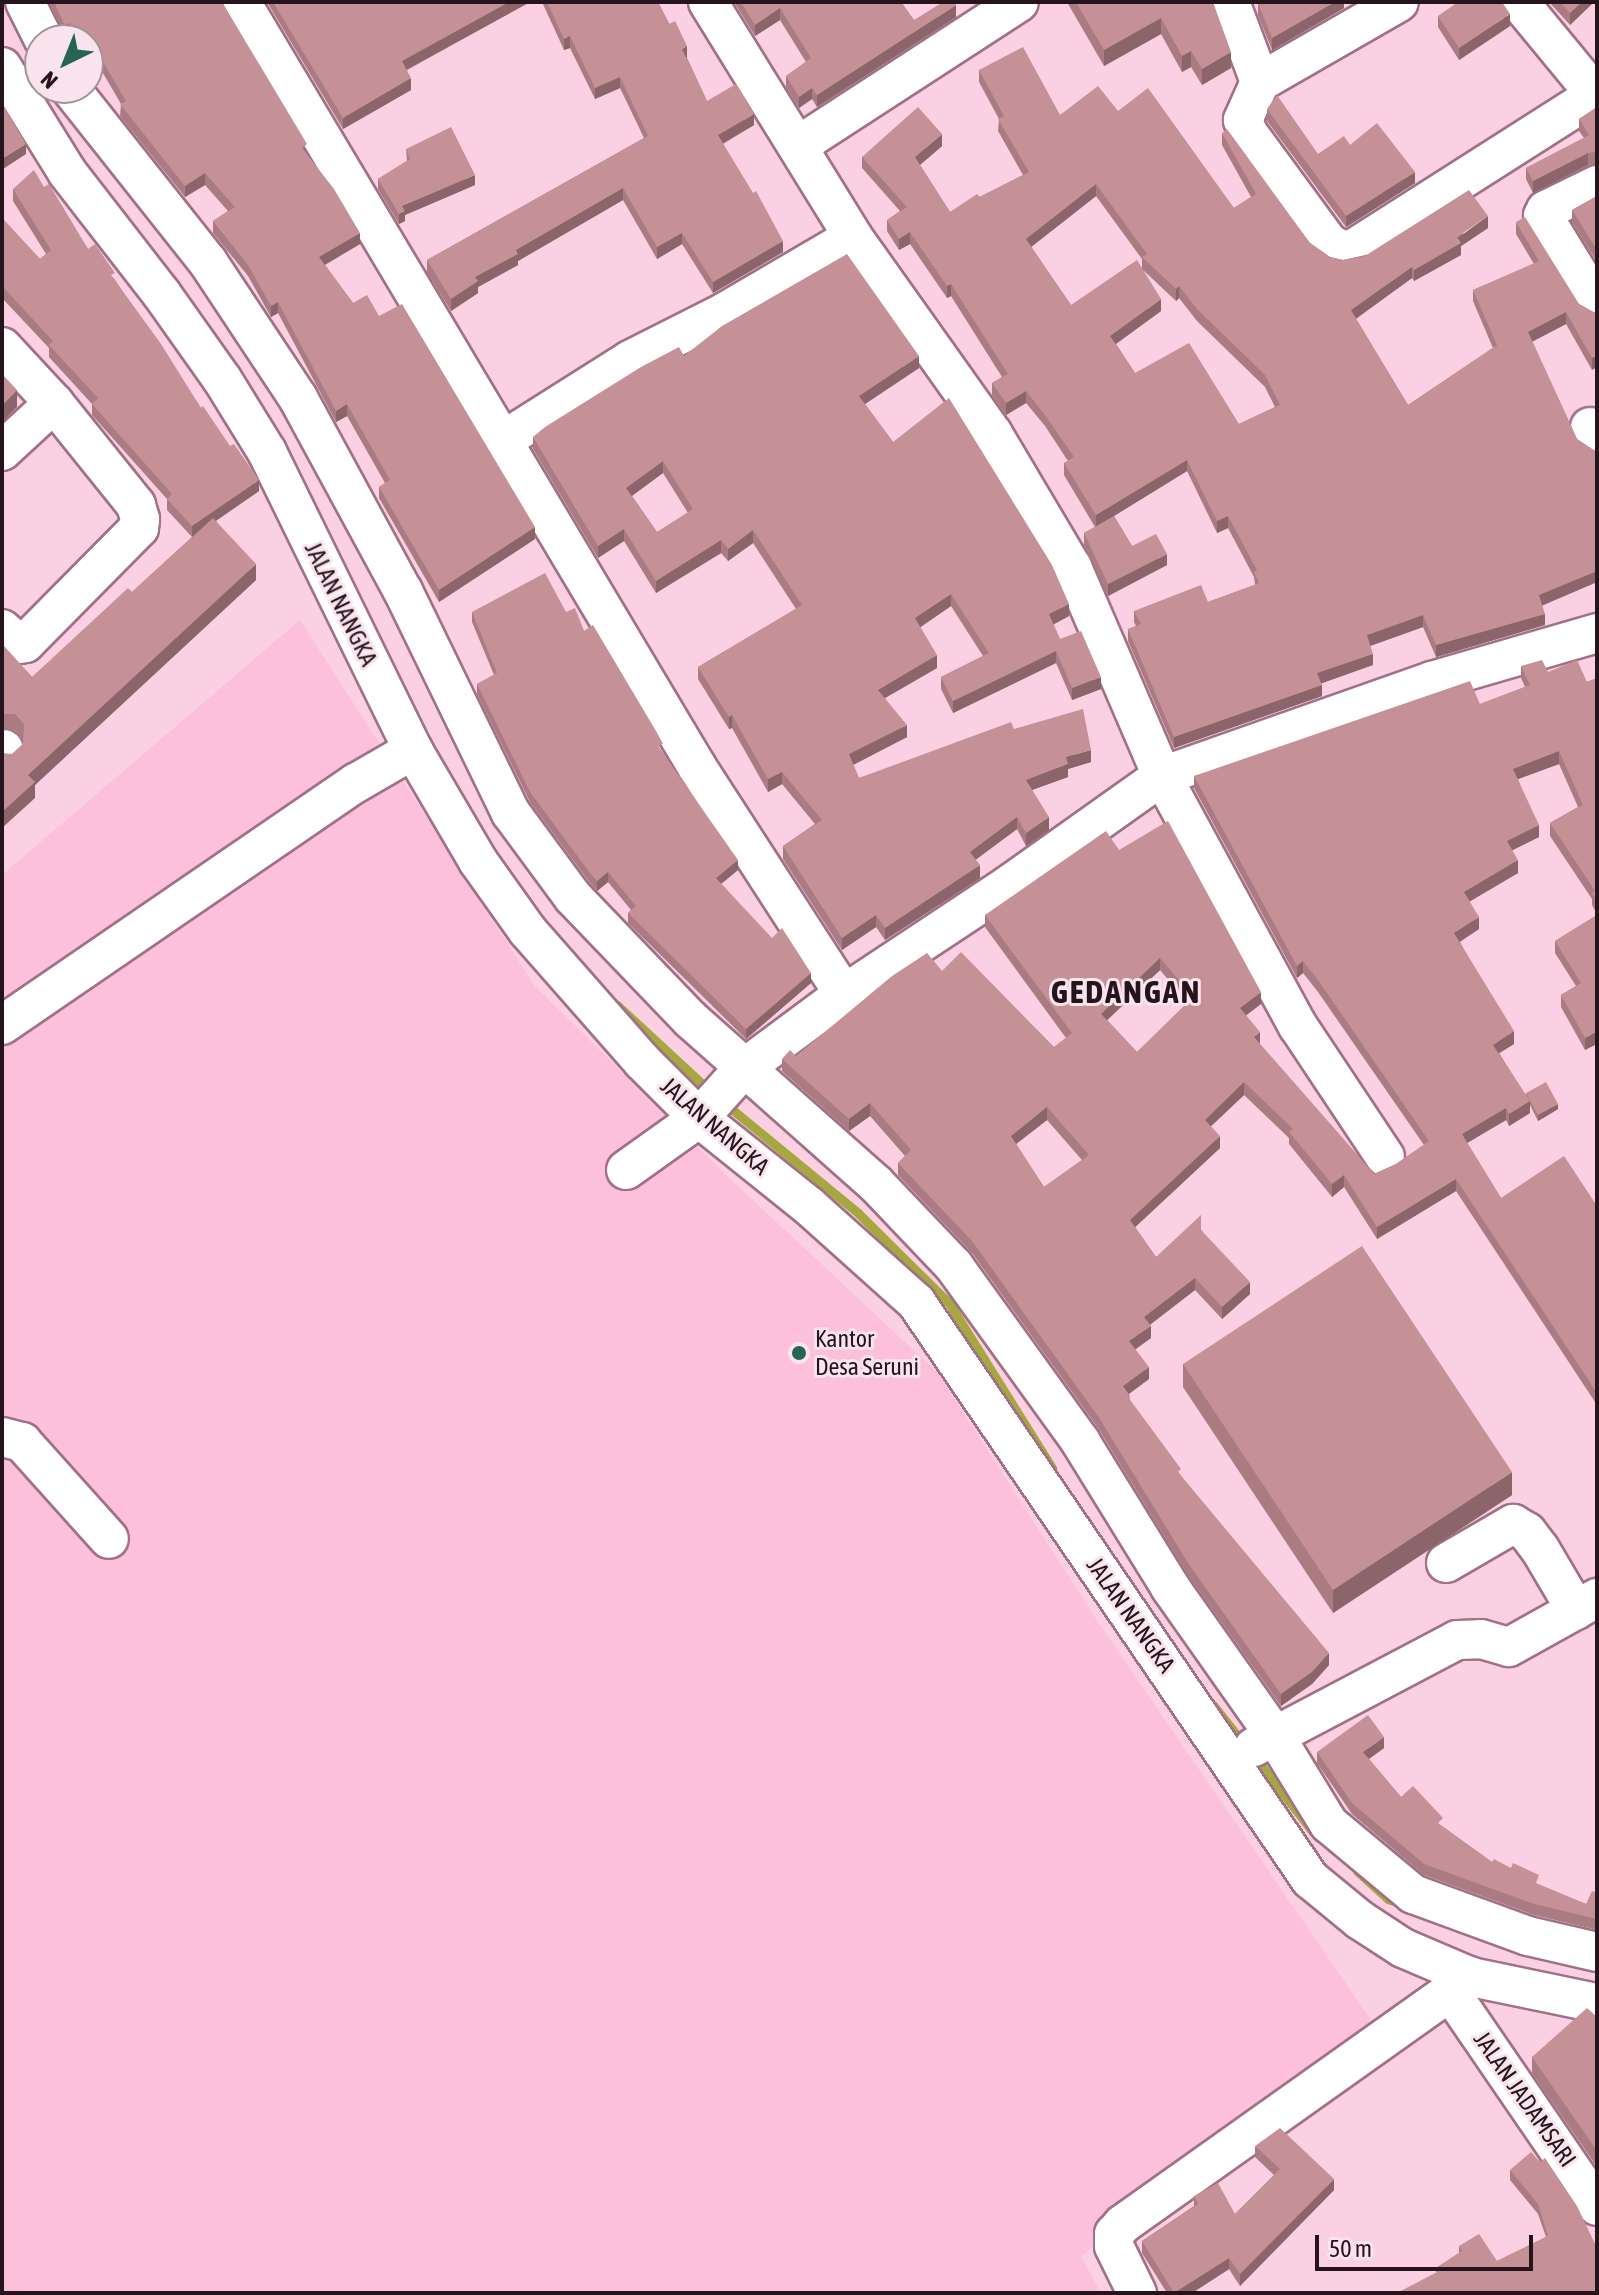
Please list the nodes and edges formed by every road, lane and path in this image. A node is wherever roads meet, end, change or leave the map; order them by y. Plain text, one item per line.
1 (25, 2) edge
2 (241, 2) edge
3 (708, 2) edge
4 (1019, 2) edge
5 (1230, 2) edge
6 (1399, 2) edge
7 (1519, 2) edge
8 (36, 24) edge
9 (2, 67) edge
10 (1260, 82) junction
11 (82, 104) edge
12 (799, 145) junction
13 (1597, 185) edge
14 (173, 224) junction
15 (853, 237) junction
16 (135, 255) junction
17 (204, 265) junction
18 (163, 292) junction
19 (1597, 304) edge
20 (2, 347) edge
21 (54, 403) junction
22 (502, 441) junction
23 (2, 451) edge
24 (399, 593) junction
25 (354, 615) junction
26 (2, 629) edge
27 (1597, 633) edge
28 (413, 750) junction
29 (1162, 776) junction
30 (844, 994) junction
31 (2, 1025) edge
32 (723, 1091) junction
33 (1385, 1157) dead end
34 (626, 1170) dead end
35 (2, 1437) edge
36 (109, 1539) dead end
37 (1446, 1563) dead end
38 (1587, 1604) edge
39 (1251, 1748) junction
40 (1597, 1952) edge
41 (1461, 1985) junction
42 (1597, 2003) edge
43 (1597, 2206) edge
44 (1137, 2293) edge

1 - 8 street
2 - 22 street
3 - 12 street
4 - 12 street
5 - 10 street
6 - 10 street
7 - 10 street
9 - 16 street, JALAN NANGKA
11 - 14 street
12 - 15 street
13 - 19 street
14 - 16 street
14 - 17 street
15 - 22 street
15 - 29 street
16 - 18 street, JALAN NANGKA
17 - 18 street
17 - 24 street
18 - 25 street, JALAN NANGKA
20 - 21 street
21 - 23 street
21 - 26 street
22 - 30 street
24 - 25 street
24 - 32 street
25 - 28 street, JALAN NANGKA
27 - 29 street
28 - 31 street
28 - 32 street, JALAN NANGKA
29 - 30 street
29 - 33 street
30 - 32 street
32 - 34 street
32 - 39 street, JALAN NANGKA
32 - 39 street
35 - 36 street
37 - 38 street
38 - 39 street
39 - 40 street
39 - 41 street, JALAN NANGKA
41 - 42 street, JALAN NANGKA
41 - 43 street, JALAN JADAMSARI
41 - 44 street

